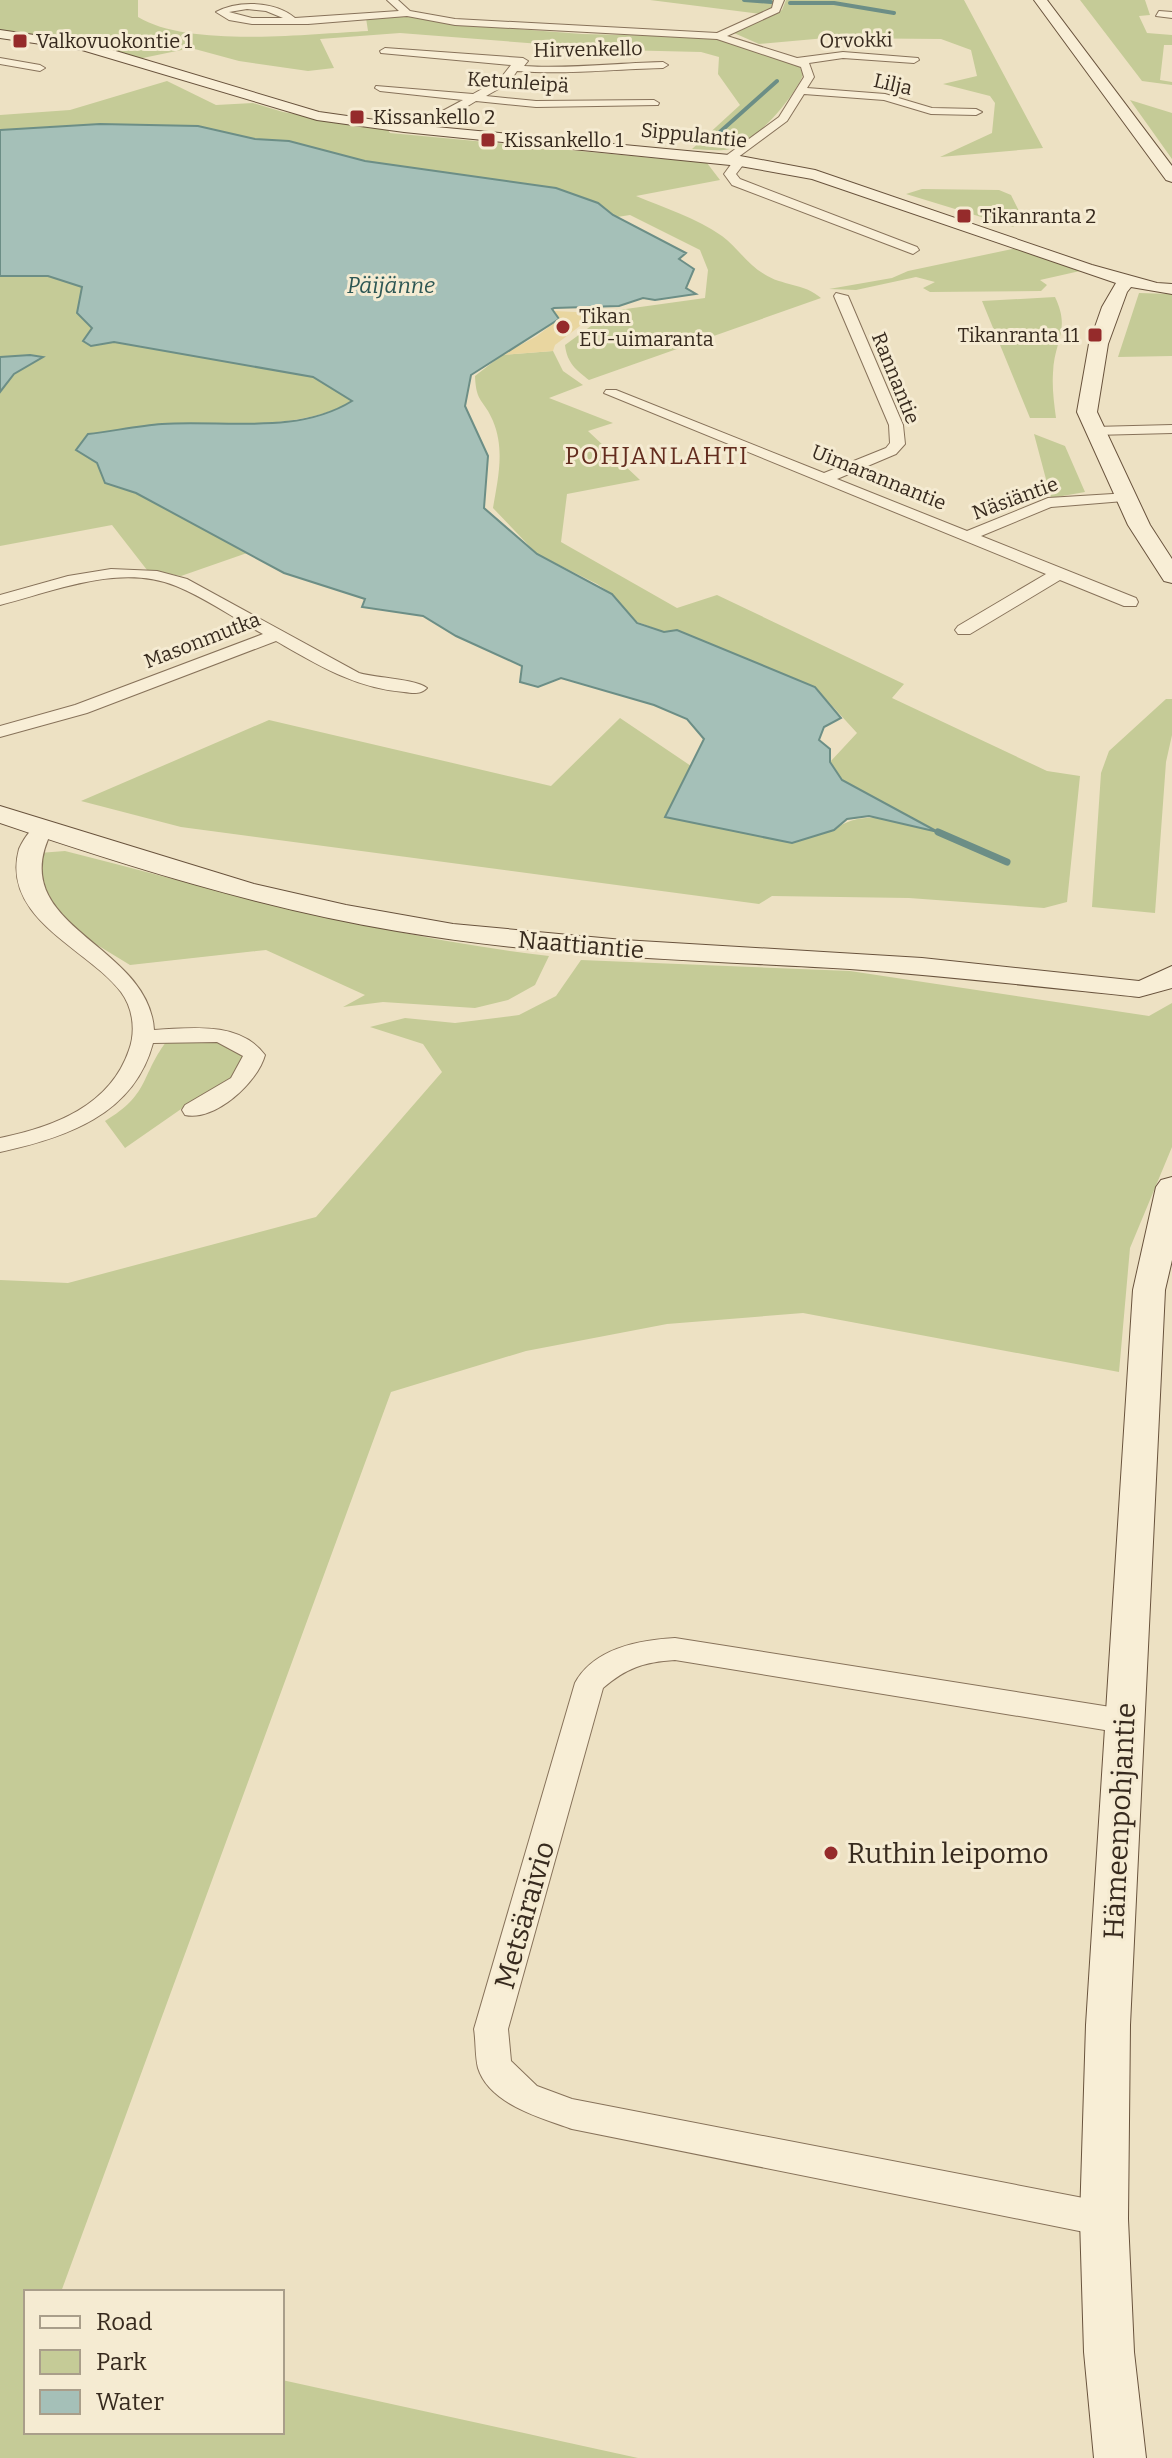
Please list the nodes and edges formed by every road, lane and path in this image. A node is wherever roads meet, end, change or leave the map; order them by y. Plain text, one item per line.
1 (392, 0) edge
2 (779, 0) edge
3 (1040, 0) edge
4 (407, 13) junction
5 (1159, 14) dead end
6 (1172, 15) edge
7 (291, 20) junction
8 (0, 34) edge
9 (718, 36) junction
10 (385, 51) dead end
11 (914, 60) dead end
12 (0, 61) edge
13 (799, 61) junction
14 (519, 64) junction
15 (663, 65) dead end
16 (40, 68) dead end
17 (380, 88) dead end
18 (802, 91) junction
19 (478, 98) junction
20 (654, 103) dead end
21 (976, 112) dead end
22 (425, 129) junction
23 (733, 161) junction
24 (1172, 177) edge
25 (913, 250) dead end
26 (1132, 282) junction
27 (1172, 286) edge
28 (841, 296) dead end
29 (611, 393) dead end
30 (1172, 429) edge
31 (1094, 431) junction
32 (825, 478) junction
33 (1124, 496) junction
34 (968, 536) junction
35 (1059, 573) junction
36 (1172, 576) edge
37 (0, 600) edge
38 (1130, 602) dead end
39 (964, 630) dead end
40 (277, 635) junction
41 (418, 688) dead end
42 (0, 732) edge
43 (0, 814) edge
44 (43, 829) junction
45 (1172, 974) edge
46 (145, 1037) junction
47 (193, 1110) dead end
48 (0, 1145) edge
49 (1172, 1187) edge
50 (1123, 1721) junction
51 (1104, 2219) junction
52 (1120, 2458) edge

1 - 4 street
2 - 9 street
3 - 24 street
4 - 7 street
4 - 9 street
5 - 6 street
7 - 7 street
8 - 22 street, Sippulantie
9 - 13 street
10 - 14 street, Hirvenkello
11 - 13 street, Orvokki
12 - 16 street
13 - 18 street
14 - 15 street, Hirvenkello
14 - 19 street
17 - 19 street, Ketunleipä
18 - 21 street, Lilja
18 - 23 street
19 - 20 street, Ketunleipä
19 - 22 street
22 - 23 street, Sippulantie
23 - 25 street
23 - 26 street, Sippulantie
26 - 27 street, Sippulantie
26 - 31 street
28 - 32 street, Rannantie
29 - 32 street, Uimarannantie
30 - 31 street
31 - 33 street
32 - 34 street, Uimarannantie
33 - 34 street, Näsiäntie
33 - 36 street
34 - 35 street, Uimarannantie
35 - 38 street, Uimarannantie
35 - 39 street
37 - 40 street, Masonmutka
40 - 41 street
40 - 42 street, Masonmutka
43 - 44 street, Naattiantie
44 - 45 street, Naattiantie
44 - 46 street
46 - 47 street
46 - 48 street
49 - 50 street, Hämeenpohjantie
50 - 51 street, Hämeenpohjantie
50 - 51 street, Metsäraivio
51 - 52 street, Hämeenpohjantie

